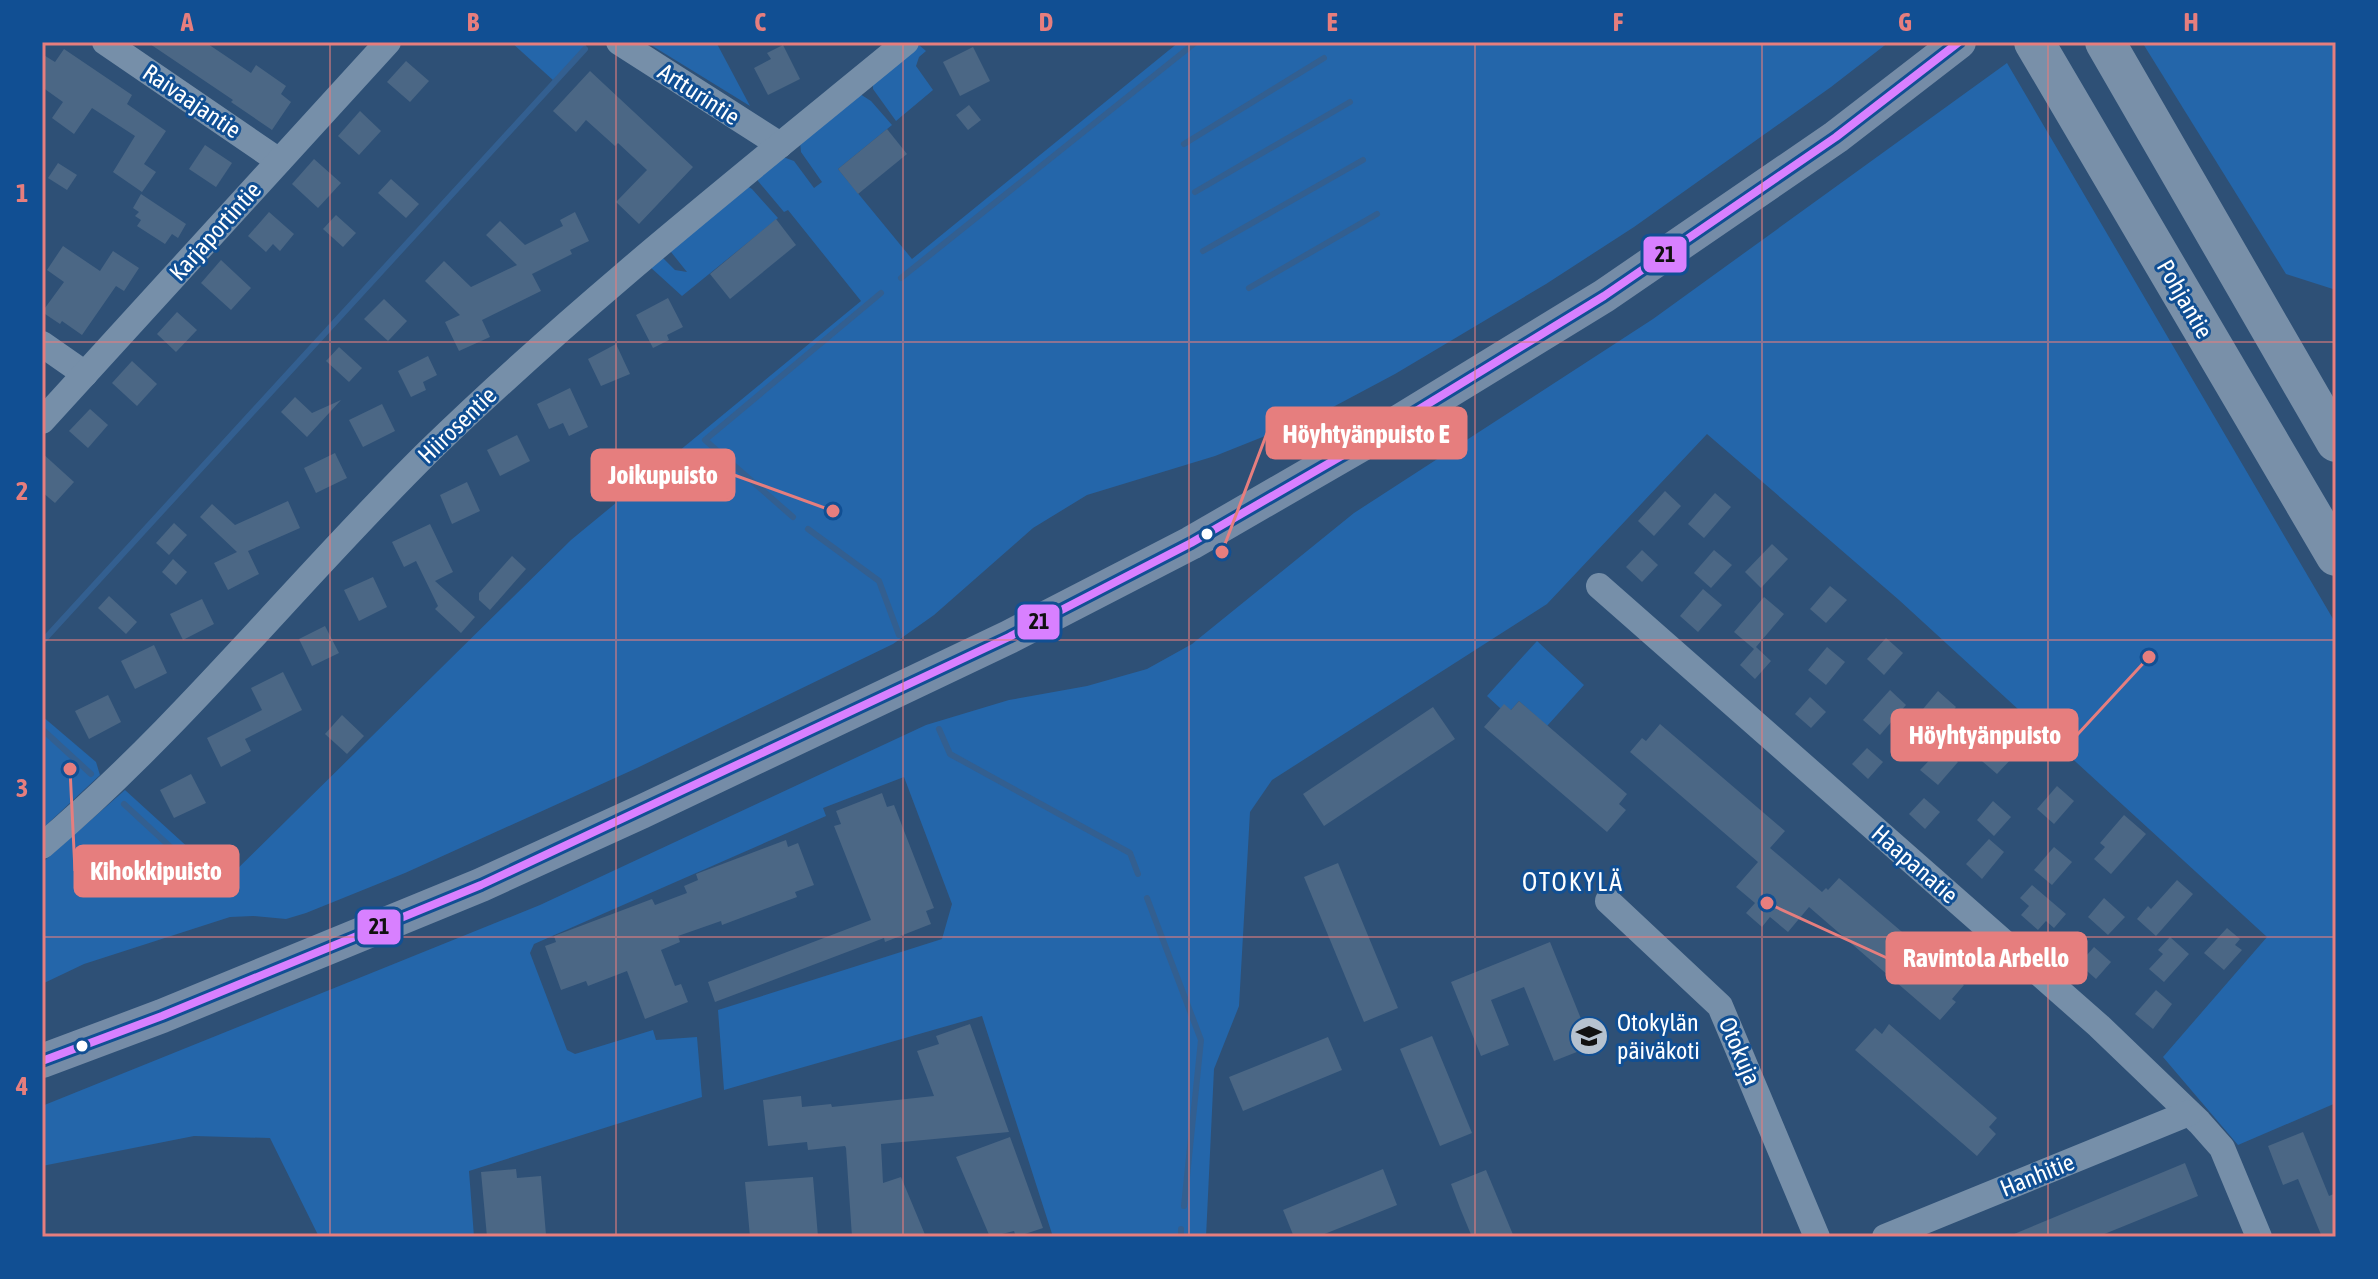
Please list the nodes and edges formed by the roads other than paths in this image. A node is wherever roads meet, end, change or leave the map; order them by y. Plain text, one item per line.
1 (105, 42) edge
2 (388, 42) edge
3 (619, 42) edge
4 (906, 42) edge
5 (1959, 42) edge
6 (2105, 42) edge
7 (2038, 50) edge
8 (780, 145) junction
9 (279, 161) junction
10 (42, 344) edge
11 (85, 374) junction
12 (42, 421) edge
13 (2336, 442) edge
14 (2336, 556) edge
15 (1599, 586) dead end
16 (42, 846) edge
17 (1608, 901) dead end
18 (42, 1061) edge
19 (2189, 1113) junction
20 (1918, 1231) edge
21 (1817, 1237) edge
22 (1885, 1237) edge
23 (2259, 1237) edge

1 - 9 street, Raivaajantie
2 - 9 street, Karjaportintie
3 - 8 street, Artturintie
4 - 8 street, Hiirosentie
5 - 18 main road
6 - 13 highway
7 - 14 highway, Pohjantie
8 - 16 street, Hiirosentie
9 - 11 street, Karjaportintie
10 - 11 street
11 - 12 street, Karjaportintie
15 - 19 street, Haapanatie
17 - 21 street, Otokuja
19 - 20 street, Hanhitie
19 - 23 street, Haapanatie
20 - 22 street, Hanhitie

